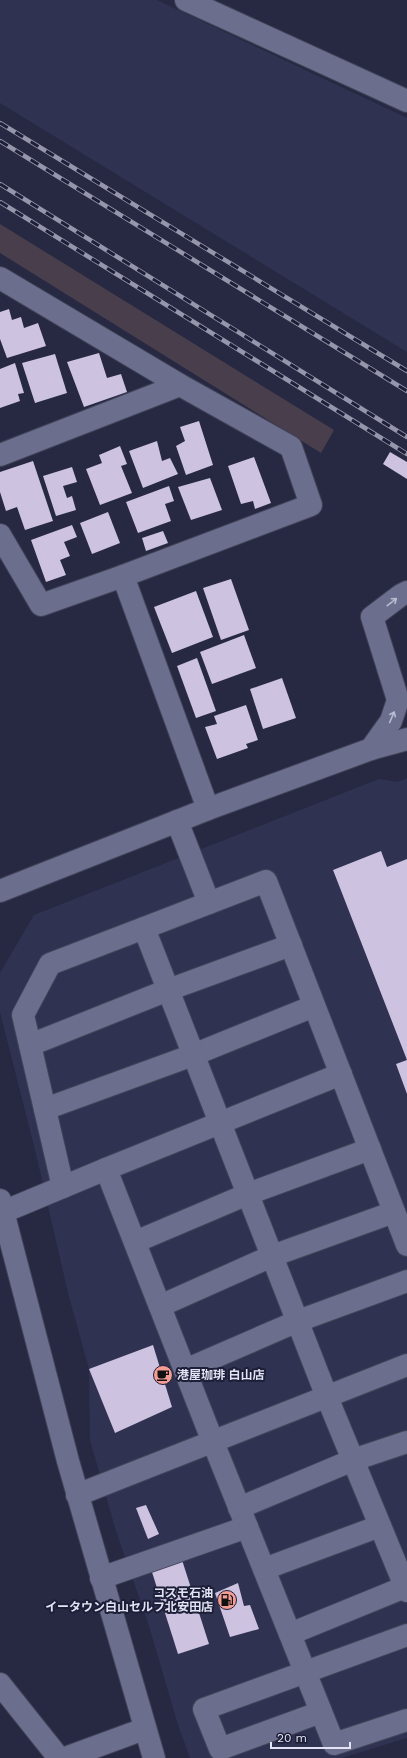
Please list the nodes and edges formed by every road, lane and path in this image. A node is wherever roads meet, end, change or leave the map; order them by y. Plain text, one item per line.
1 (186, 0) edge
2 (407, 101) edge
3 (2, 282) edge
4 (180, 385) junction
5 (0, 455) edge
6 (0, 535) edge
7 (123, 576) junction
8 (407, 592) edge
9 (407, 739) edge
10 (371, 749) junction
11 (208, 808) junction
12 (177, 821) junction
13 (0, 891) edge
14 (208, 903) junction
15 (144, 928) junction
16 (291, 945) junction
17 (168, 990) junction
18 (314, 1006) junction
19 (30, 1045) junction
20 (193, 1055) junction
21 (341, 1074) junction
22 (45, 1109) junction
23 (220, 1122) junction
24 (370, 1149) junction
25 (106, 1169) junction
26 (63, 1187) junction
27 (248, 1194) junction
28 (2, 1206) edge
29 (394, 1212) junction
30 (135, 1242) junction
31 (407, 1245) edge
32 (272, 1256) junction
33 (8, 1266) edge
34 (407, 1281) edge
35 (160, 1306) junction
36 (298, 1321) junction
37 (407, 1365) edge
38 (185, 1370) junction
39 (327, 1397) junction
40 (213, 1442) junction
41 (407, 1442) edge
42 (353, 1460) junction
43 (77, 1495) junction
44 (243, 1518) junction
45 (380, 1526) junction
46 (264, 1569) junction
47 (101, 1578) junction
48 (406, 1589) edge
49 (290, 1634) junction
50 (407, 1635) edge
51 (305, 1672) junction
52 (0, 1684) edge
53 (321, 1712) junction
54 (407, 1720) edge
55 (144, 1729) junction
56 (59, 1758) edge
57 (65, 1758) edge
58 (154, 1758) edge

1 - 2 street
3 - 4 street
4 - 5 street
4 - 7 street
6 - 7 street
7 - 11 street
10 -> 8 street
9 - 10 street
10 - 11 street
11 - 12 street
12 - 13 street
12 - 14 street
14 - 15 street
14 - 16 street
15 - 17 street
15 - 19 street
16 - 17 street
16 - 18 street
17 - 19 street
17 - 20 street
18 - 20 street
18 - 21 street
19 - 22 street
20 - 22 street
20 - 23 street
21 - 23 street
21 - 24 street
22 - 26 street
23 - 25 street
23 - 27 street
24 - 27 street
24 - 29 street
25 - 26 street
25 - 30 street
26 - 28 street
27 - 30 street
27 - 32 street
28 - 33 street
29 - 31 street
29 - 32 street
30 - 35 street
32 - 35 street
32 - 36 street
33 - 43 street
34 - 36 street
35 - 38 street
36 - 38 street
36 - 39 street
37 - 39 street
38 - 40 street
39 - 40 street
39 - 42 street
40 - 43 street
40 - 44 street
41 - 42 street
42 - 44 street
42 - 45 street
43 - 47 street
44 - 46 street
44 - 47 street
45 - 46 street
45 - 48 street
46 - 49 street
47 - 55 street
48 - 49 street
49 - 51 street
50 - 51 street
51 - 53 street
51 - 53 street
52 - 56 street
53 - 54 street
55 - 57 street
55 - 58 street

